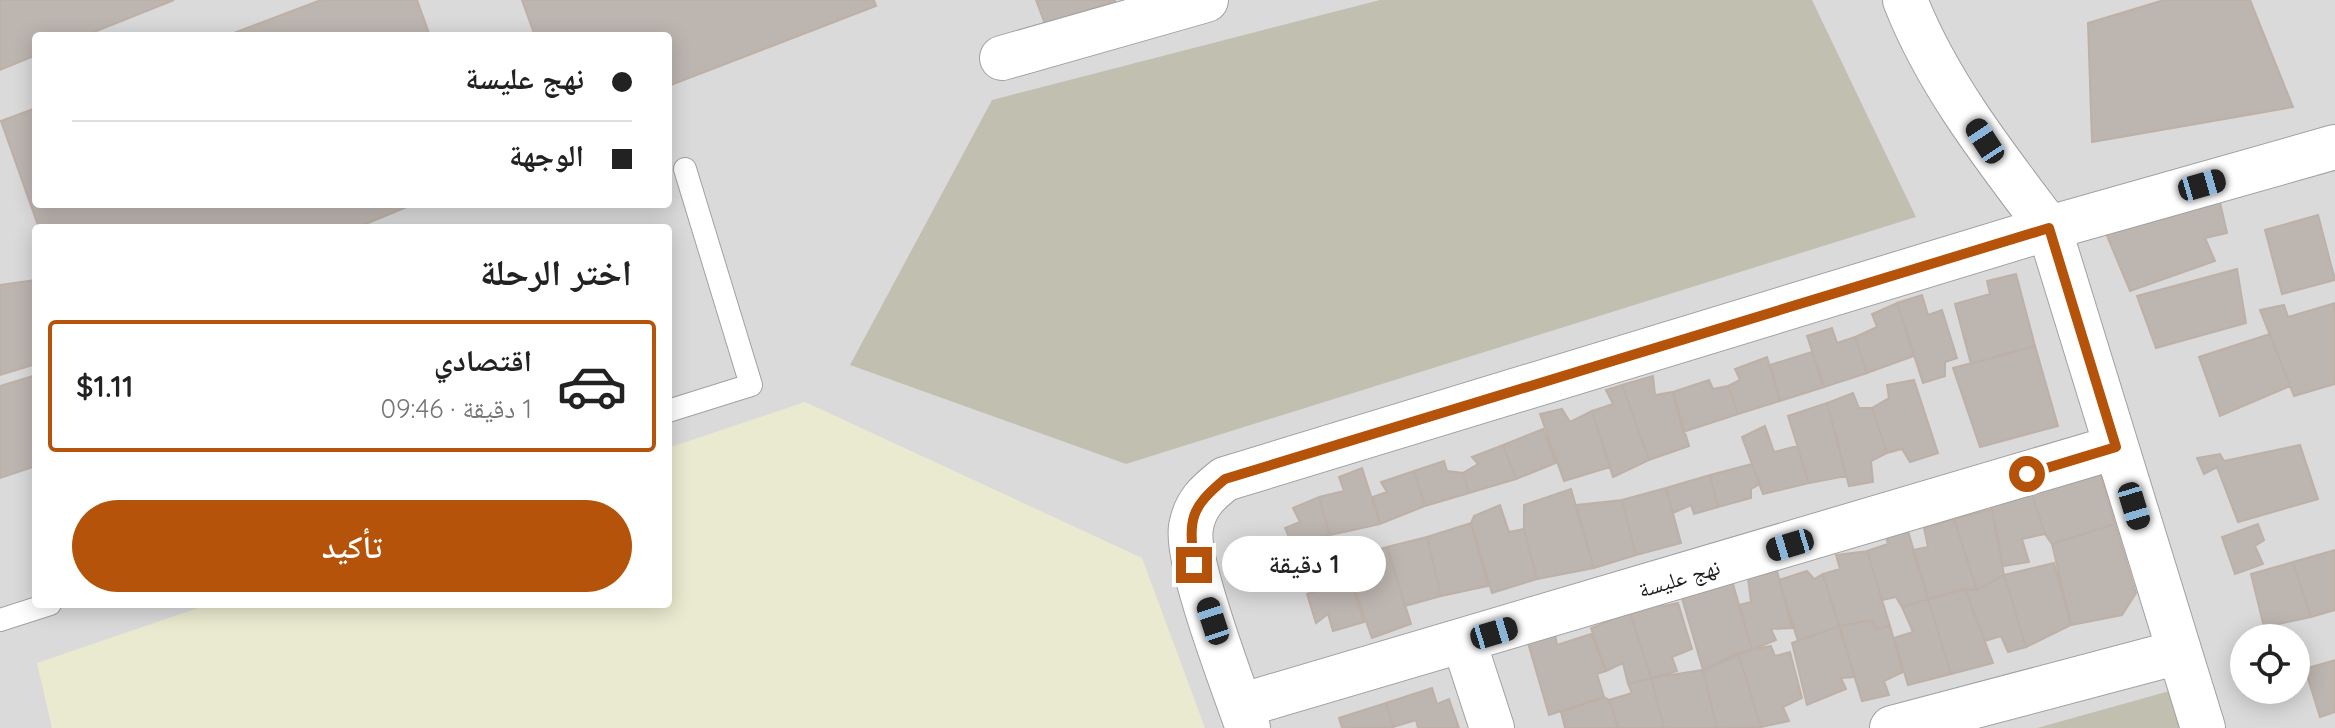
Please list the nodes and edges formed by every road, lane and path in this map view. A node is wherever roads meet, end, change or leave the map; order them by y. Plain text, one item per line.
1 (1206, 0) edge
2 (1905, 0) edge
3 (1002, 58) dead end
4 (2332, 155) edge
5 (685, 169) dead end
6 (2049, 228) junction
7 (672, 410) edge
8 (2116, 447) junction
9 (38, 608) edge
10 (0, 620) edge
11 (1464, 642) junction
12 (2179, 652) junction
13 (1244, 717) edge
14 (1920, 724) edge
15 (1492, 728) edge
16 (2203, 728) edge

1 - 3 street
2 - 6 street
4 - 6 street
5 - 7 lane
6 - 8 street
6 - 13 street
8 - 11 street, نهج عليسة
8 - 12 street
9 - 10 lane
11 - 13 street, نهج عليسة
11 - 15 street
12 - 14 street
12 - 16 street

